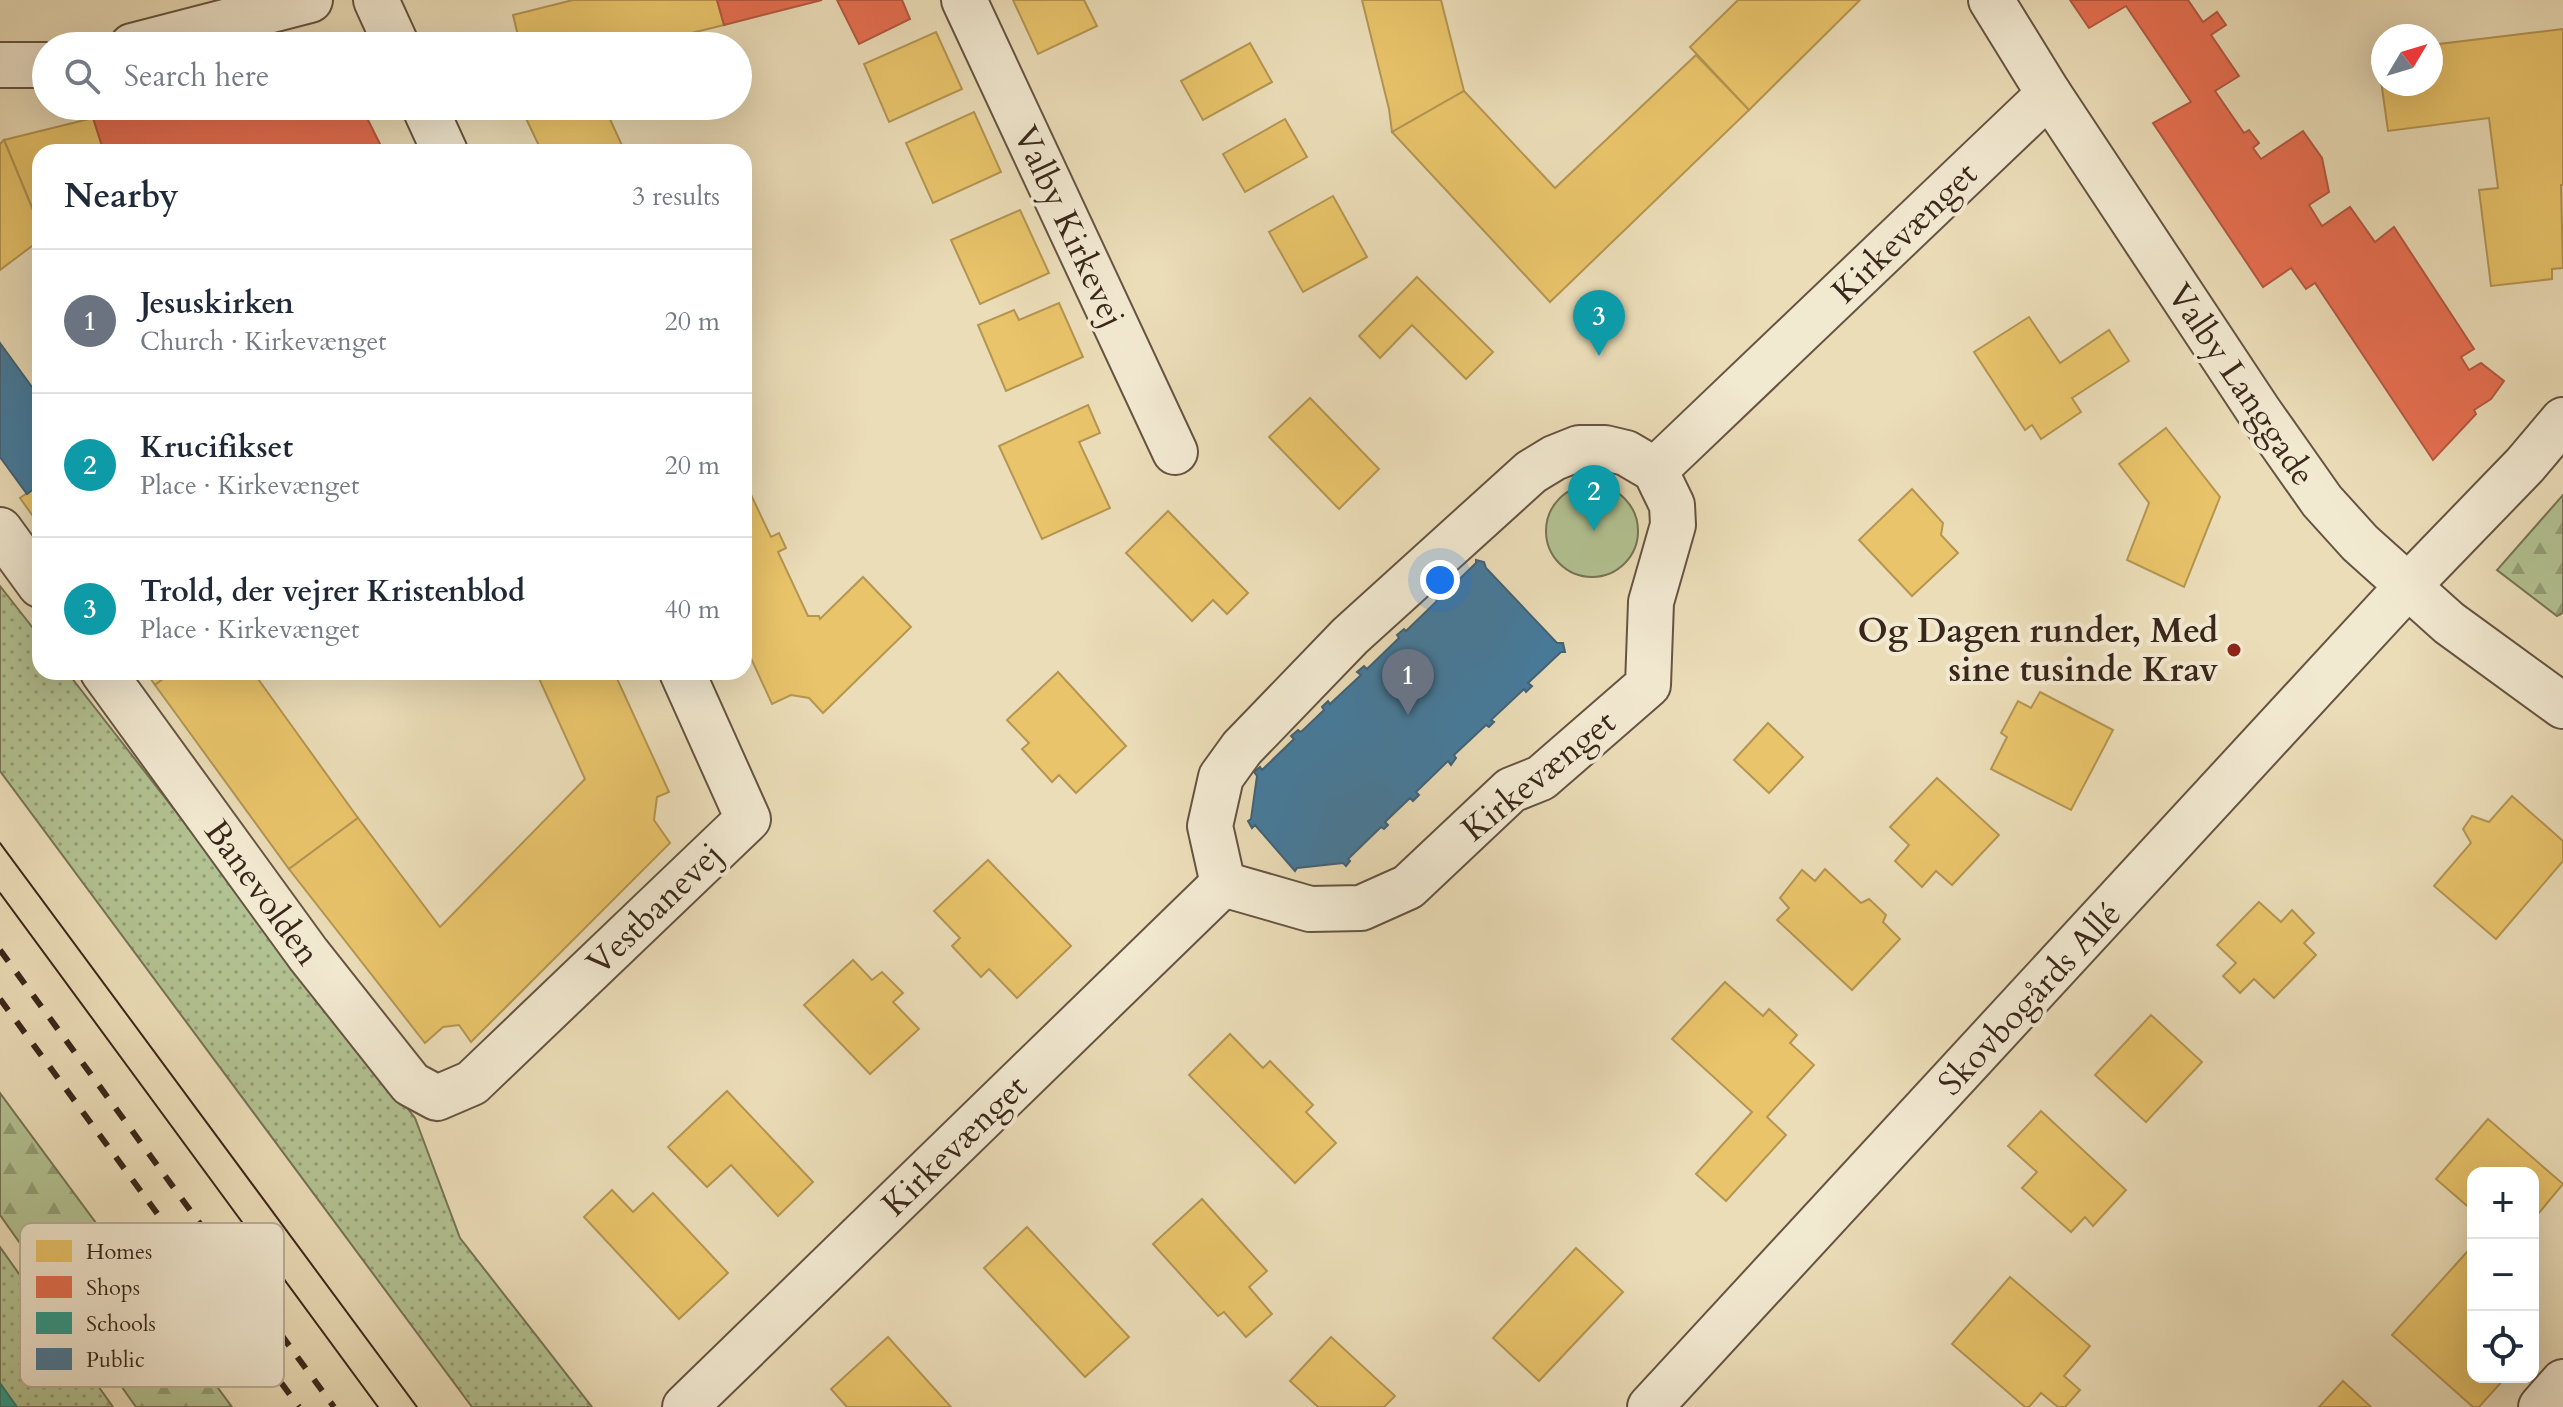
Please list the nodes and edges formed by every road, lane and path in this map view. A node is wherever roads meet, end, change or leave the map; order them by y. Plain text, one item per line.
1 (310, 0) edge
2 (376, 0) edge
3 (964, 0) edge
4 (1991, 0) edge
5 (186, 32) edge
6 (391, 32) edge
7 (0, 65) edge
8 (32, 65) edge
9 (2049, 94) junction
10 (430, 120) edge
11 (441, 144) edge
12 (2563, 420) edge
13 (1175, 452) dead end
14 (1655, 470) junction
15 (0, 530) edge
16 (32, 574) edge
17 (2407, 587) junction
18 (109, 680) edge
19 (686, 680) edge
20 (2563, 706) edge
21 (1223, 884) junction
22 (437, 1098) joint
23 (2563, 1382) edge
24 (685, 1407) edge
25 (1650, 1407) edge
26 (2541, 1407) edge

1 - 5 street
2 - 6 street
3 - 13 street, Valby Kirkevej
4 - 9 street, Valby Langgade
7 - 8 street
9 - 14 street, Kirkevænget
9 - 17 street, Valby Langgade
10 - 11 street
12 - 17 street, Skovbogårds Allé
14 - 21 street
14 - 21 street, Kirkevænget
15 - 16 street
17 - 20 street, Valby Langgade
17 - 25 street, Skovbogårds Allé
18 - 22 street, Banevolden
19 - 22 street, Vestbanevej
21 - 24 street, Kirkevænget
23 - 26 street

